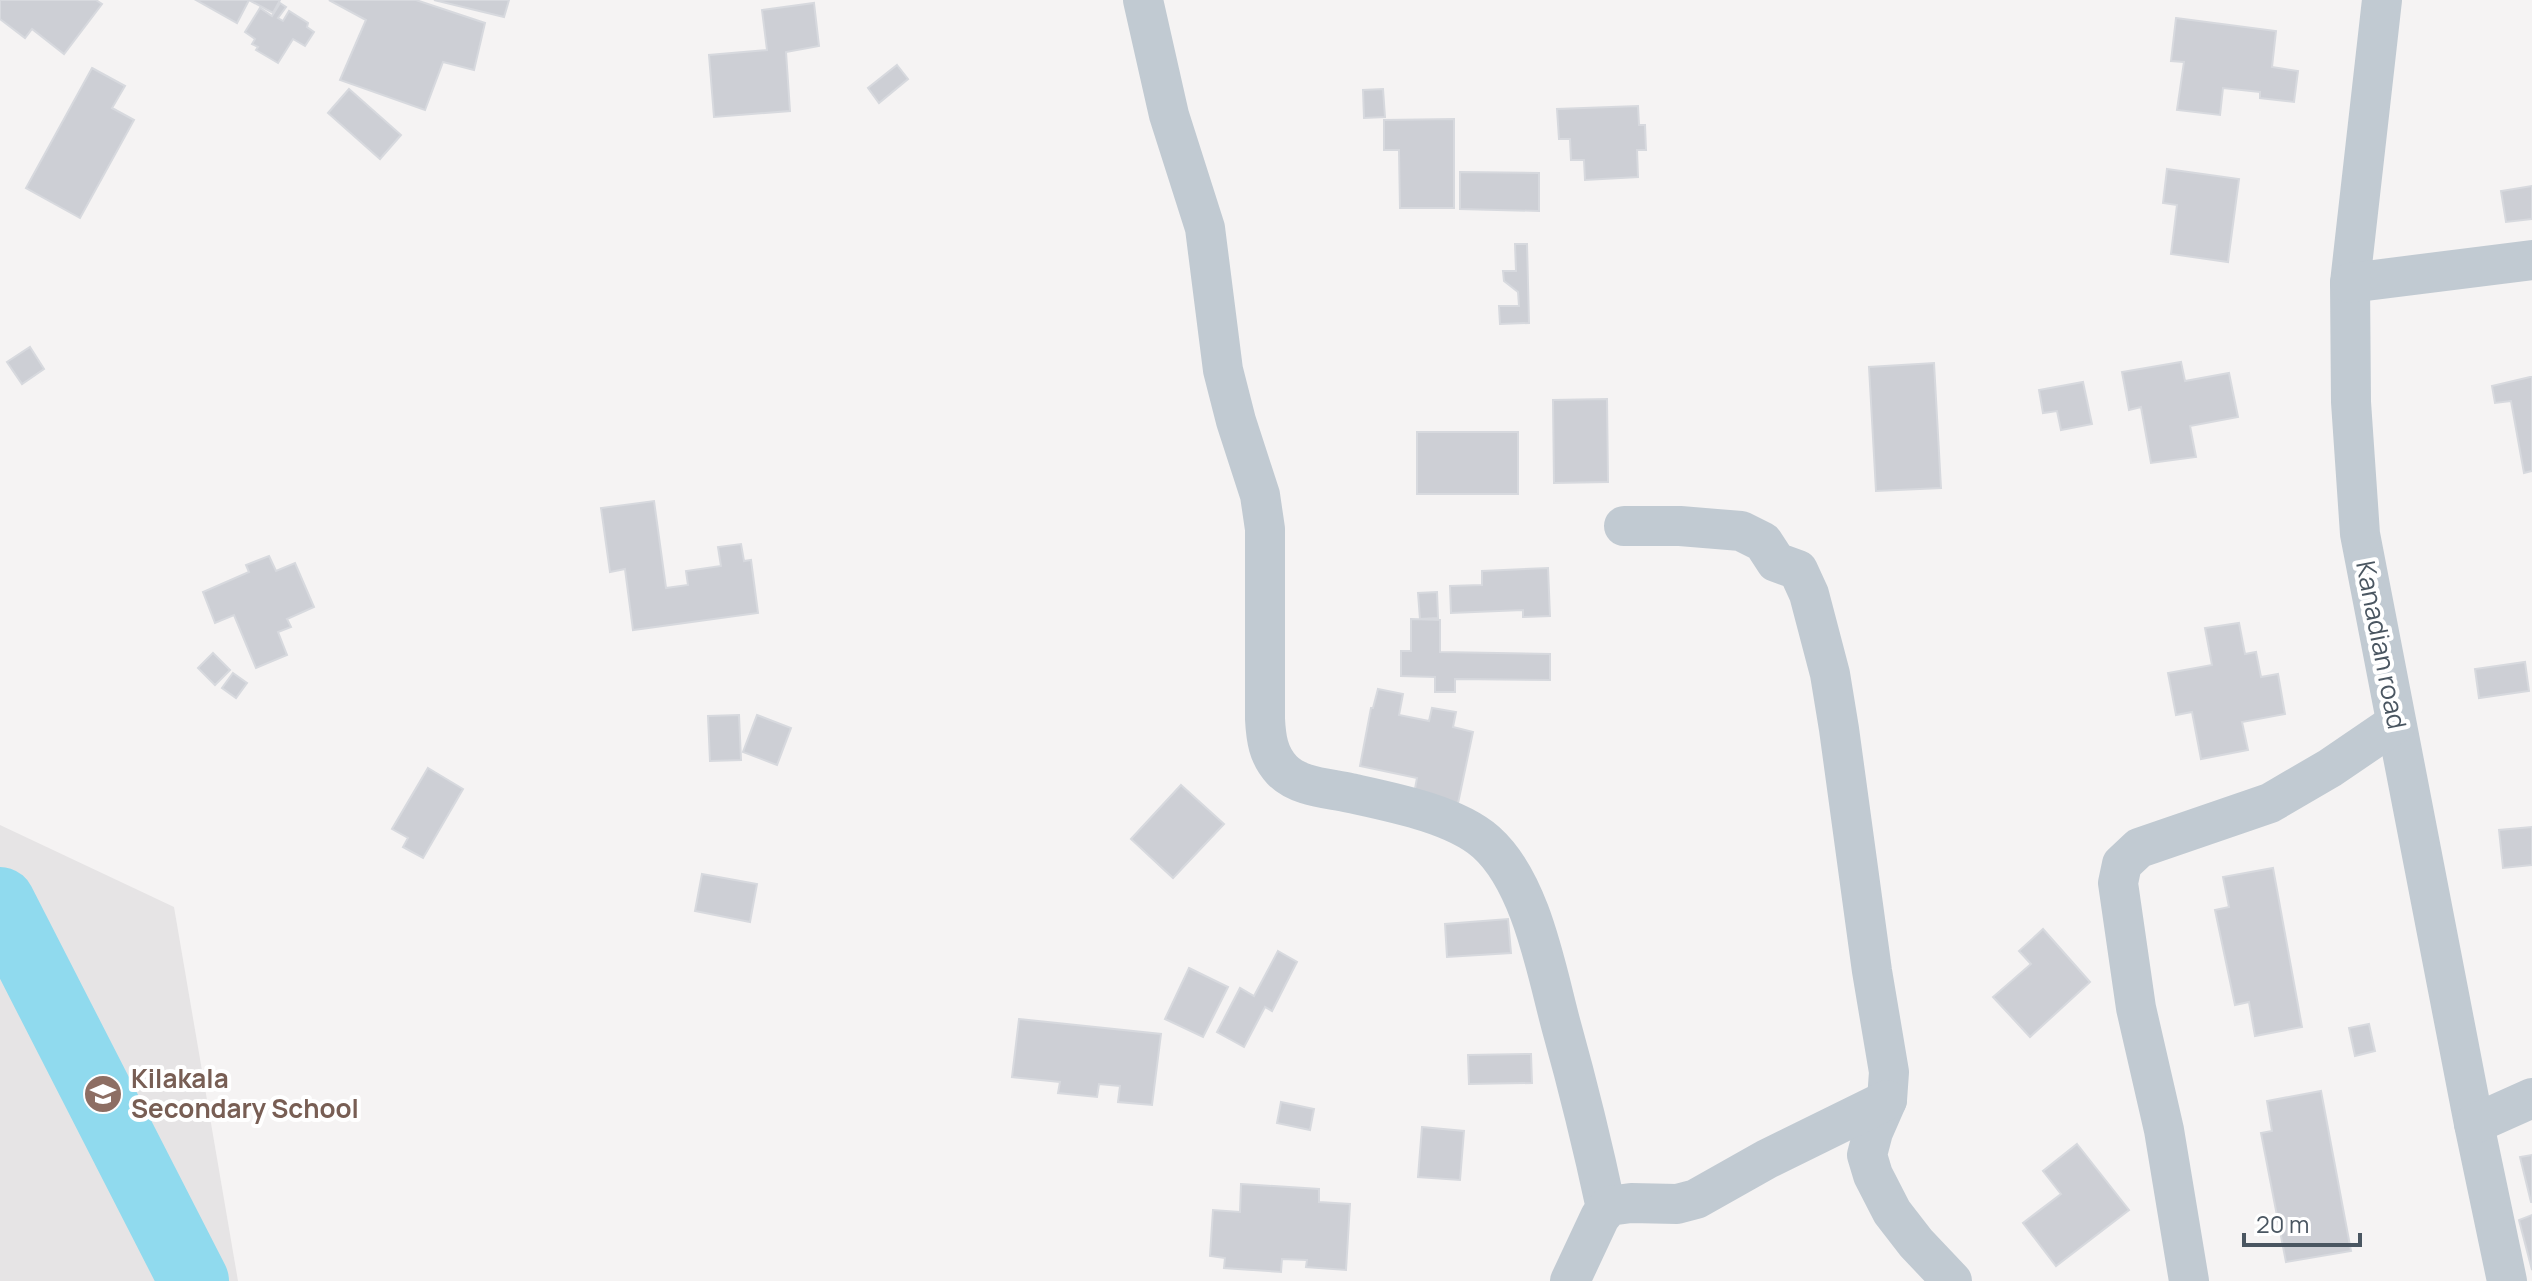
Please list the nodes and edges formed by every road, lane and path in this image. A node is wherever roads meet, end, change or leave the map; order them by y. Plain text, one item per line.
1 (1143, 0) edge
2 (2382, 0) edge
3 (2532, 260) edge
4 (2350, 283) junction
5 (1624, 526) dead end
6 (2396, 723) junction
7 (2532, 1098) edge
8 (1887, 1100) junction
9 (2474, 1124) junction
10 (1606, 1208) junction
11 (1570, 1281) edge
12 (1952, 1281) edge
13 (2189, 1281) edge
14 (2507, 1281) edge

1 - 10 street
2 - 4 street, Kanadian road
3 - 4 street
4 - 6 street, Kanadian road
5 - 8 street
6 - 9 street, Kanadian road
6 - 13 street
7 - 9 street
8 - 10 street
8 - 12 street
9 - 14 street, Kanadian road
10 - 11 street

